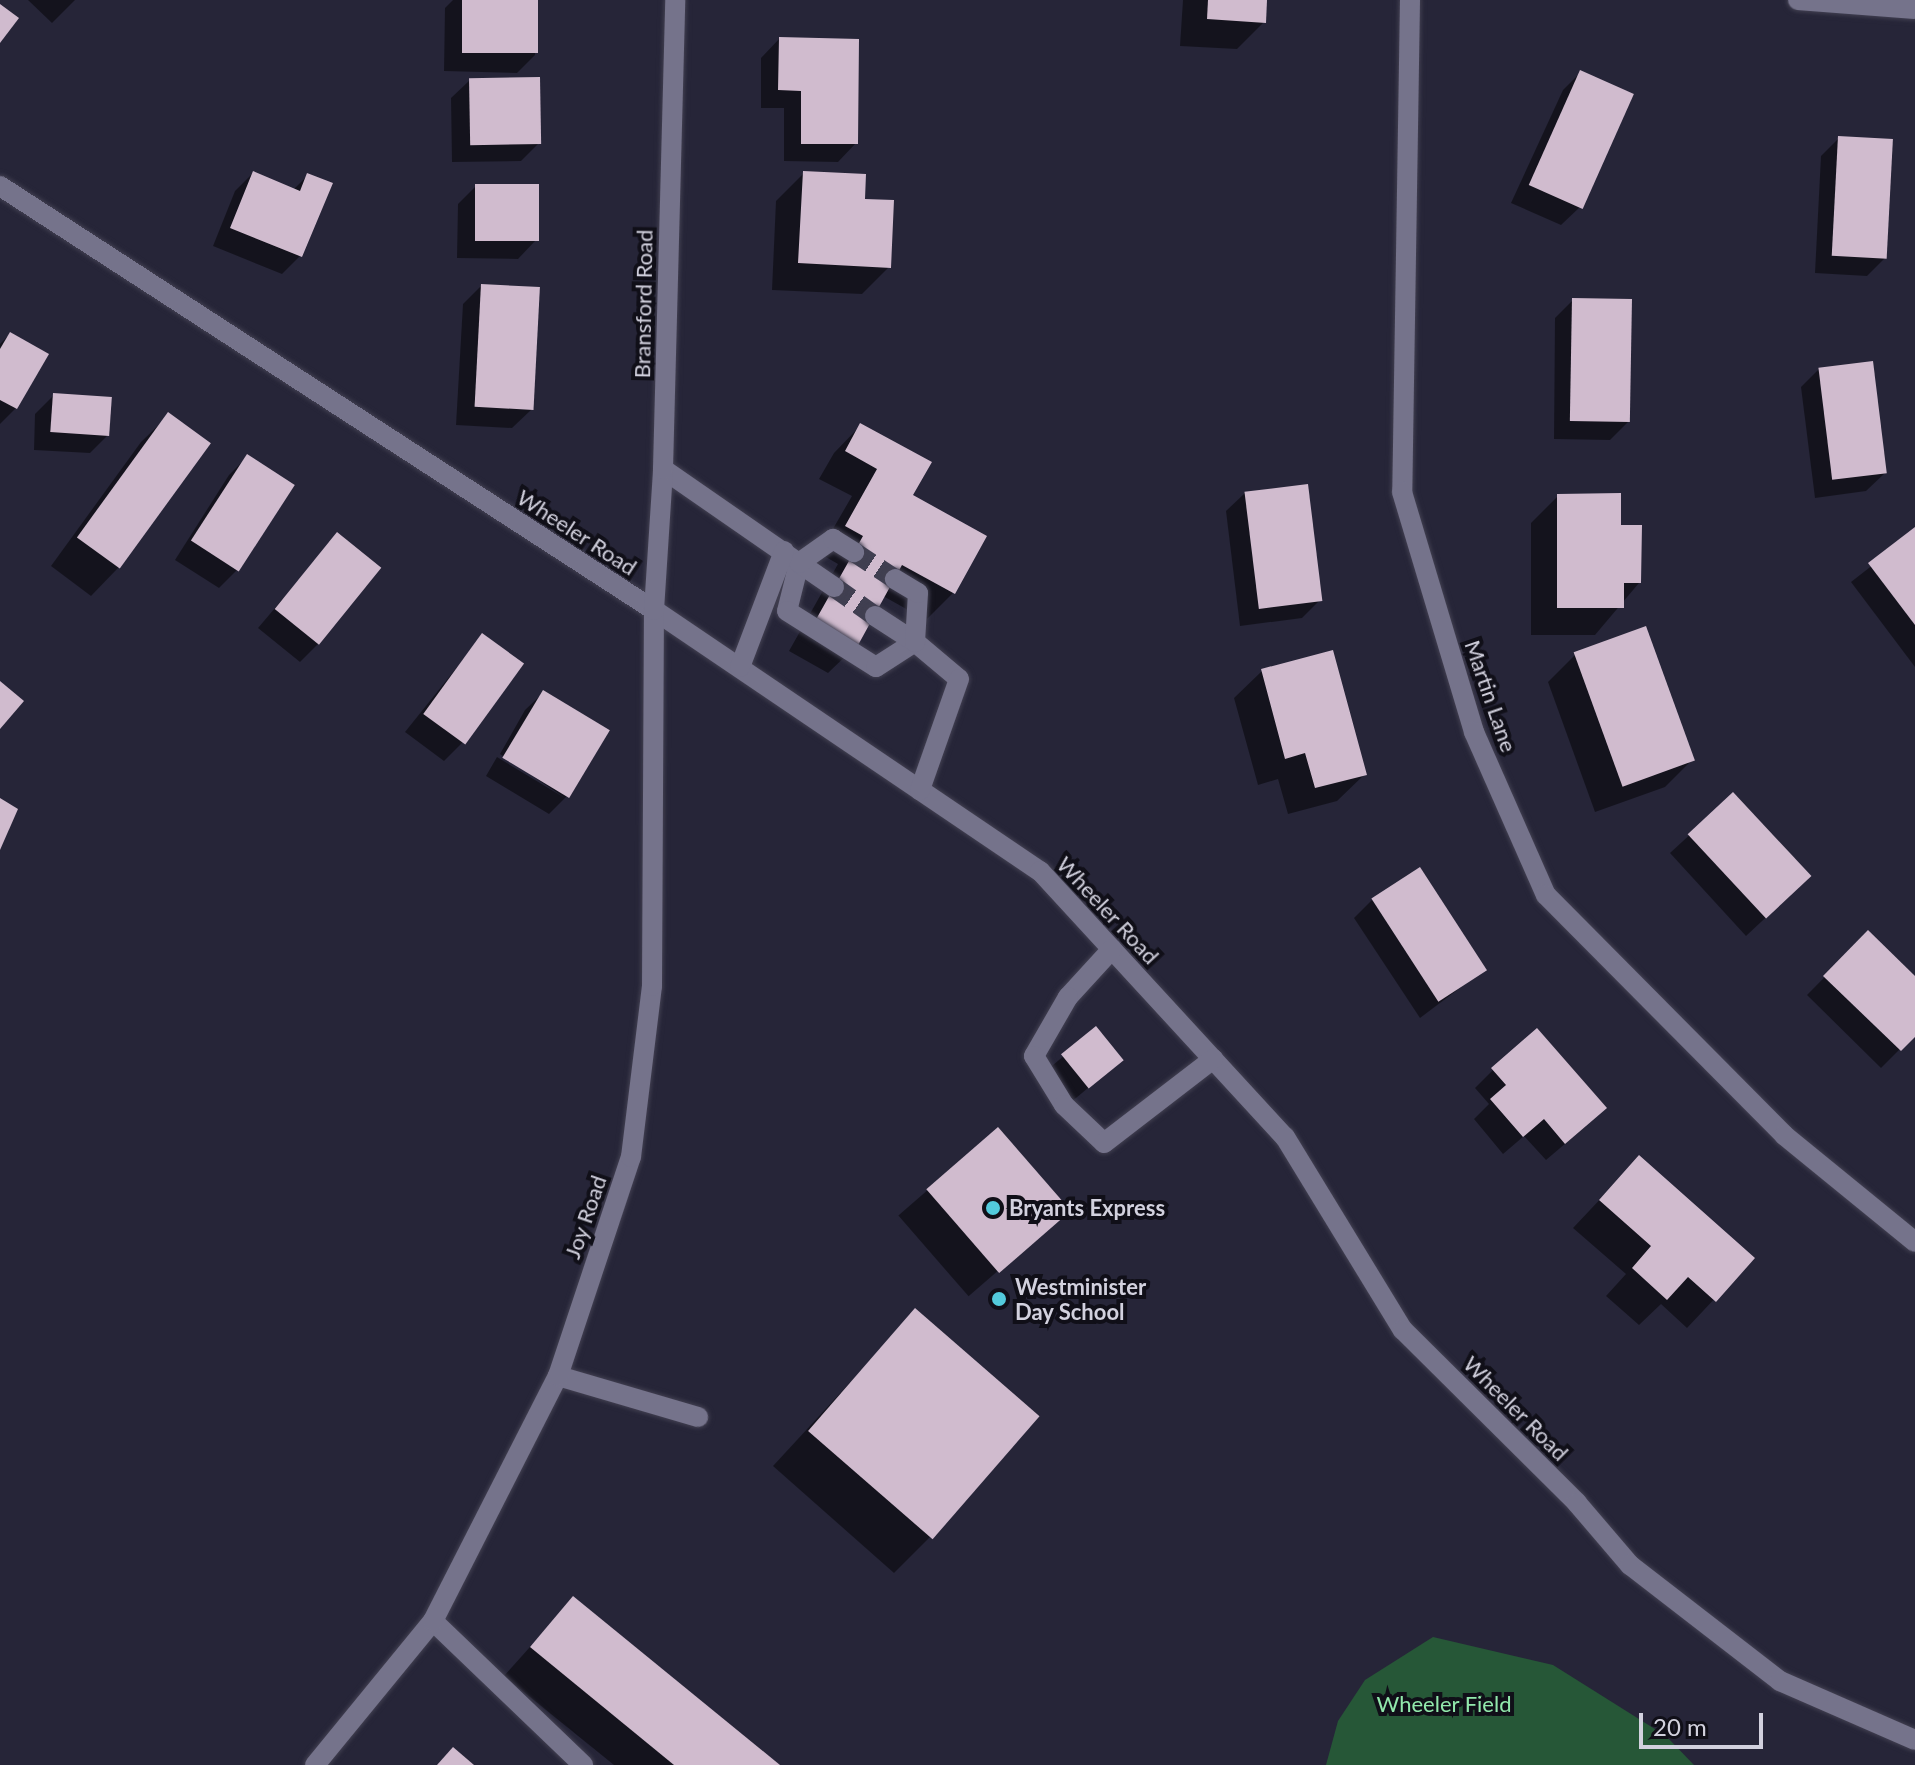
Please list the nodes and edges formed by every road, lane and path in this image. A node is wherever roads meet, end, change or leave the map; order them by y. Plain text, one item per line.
1 (675, 0) edge
2 (1410, 0) edge
3 (1798, 0) edge
4 (1915, 9) edge
5 (0, 186) edge
6 (663, 469) junction
7 (854, 552) tunnel mouth
8 (791, 557) junction
9 (895, 579) tunnel mouth
10 (834, 587) tunnel mouth
11 (654, 610) junction
12 (875, 616) tunnel mouth
13 (915, 642) junction
14 (740, 667) junction
15 (920, 790) junction
16 (1112, 949) junction
17 (1213, 1059) junction
18 (1915, 1242) edge
19 (558, 1376) junction
20 (698, 1417) dead end
21 (433, 1621) junction
22 (1915, 1740) edge
23 (315, 1765) edge
24 (583, 1765) edge

1 - 6 street, Bransford Road
2 - 18 street, Martin Lane
3 - 4 street
5 - 11 street, Wheeler Road
6 - 8 street
6 - 11 street, Bransford Road
7 - 8 street
8 - 10 street
8 - 13 street
8 - 14 street
9 - 13 street
11 - 14 street, Wheeler Road
11 - 19 street, Joy Road
12 - 13 street
13 - 15 street
14 - 15 street, Wheeler Road
15 - 16 street, Wheeler Road
16 - 17 street, Wheeler Road
16 - 17 street
17 - 22 street, Wheeler Road
19 - 20 street
19 - 21 street, Joy Road
21 - 23 street, Joy Road
21 - 24 street

